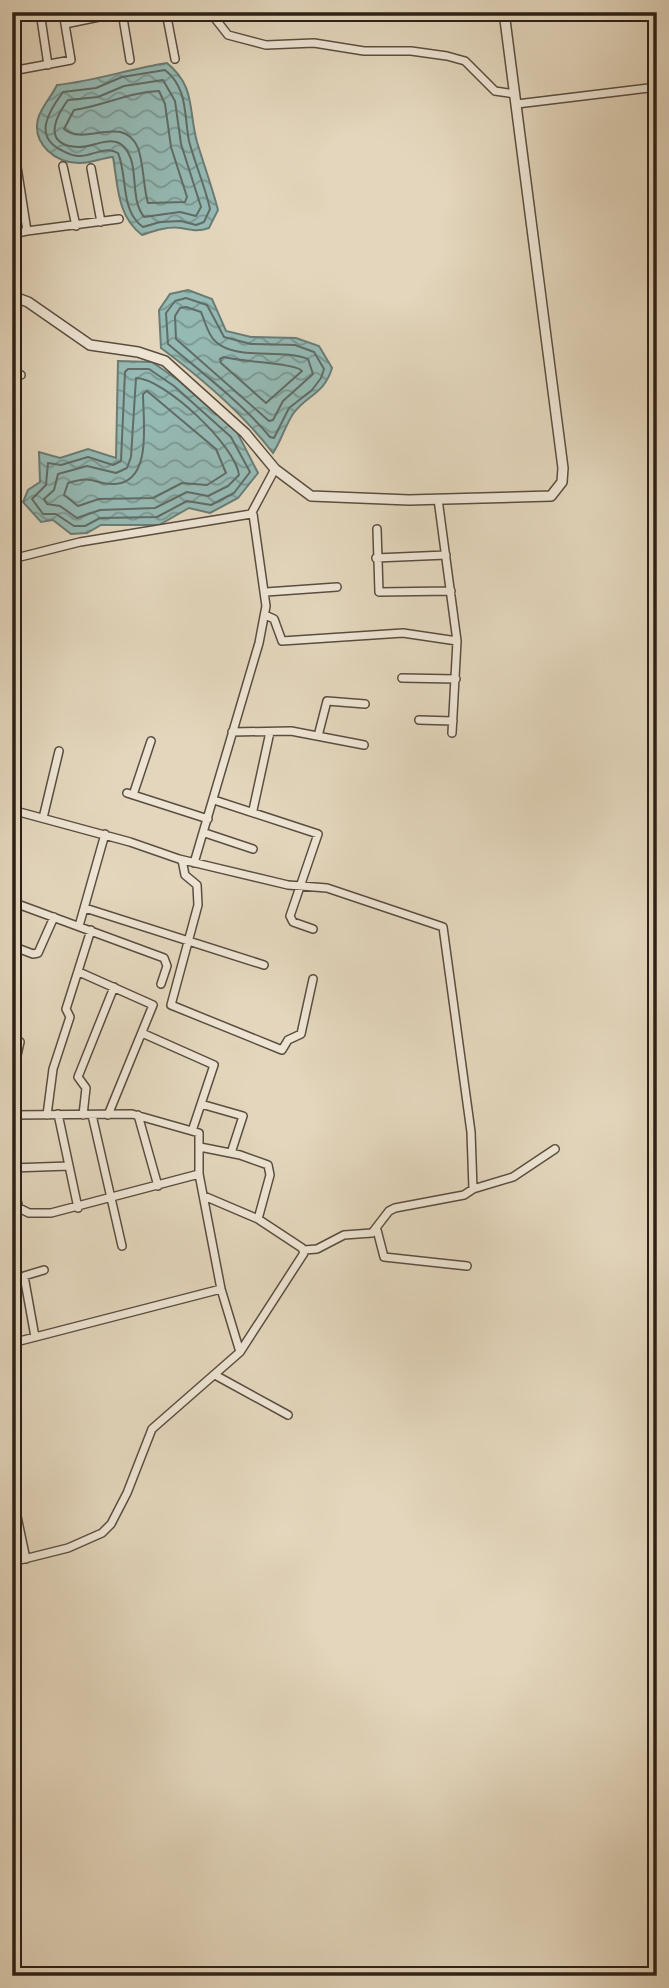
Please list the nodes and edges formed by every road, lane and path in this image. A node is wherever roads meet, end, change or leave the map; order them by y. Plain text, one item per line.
1 (40, 12) edge
2 (63, 12) edge
3 (122, 12) edge
4 (166, 12) edge
5 (210, 12) edge
6 (504, 12) edge
7 (65, 24) junction
8 (175, 59) dead end
9 (131, 60) dead end
10 (48, 65) junction
11 (12, 71) edge
12 (657, 86) edge
13 (515, 93) junction
14 (517, 104) junction
15 (12, 135) edge
16 (63, 166) dead end
17 (91, 168) dead end
18 (119, 219) dead end
19 (101, 222) junction
20 (76, 226) junction
21 (27, 231) junction
22 (12, 234) edge
23 (12, 296) edge
24 (12, 375) edge
25 (21, 375) dead end
26 (273, 467) junction
27 (438, 499) junction
28 (253, 514) junction
29 (377, 529) dead end
30 (446, 555) junction
31 (376, 558) junction
32 (12, 559) edge
33 (337, 587) dead end
34 (451, 591) junction
35 (266, 592) junction
36 (12, 610) edge
37 (265, 615) junction
38 (457, 640) junction
39 (17, 670) dead end
40 (402, 678) dead end
41 (456, 679) junction
42 (365, 704) dead end
43 (419, 720) dead end
44 (453, 721) junction
45 (232, 732) junction
46 (270, 732) junction
47 (452, 733) dead end
48 (318, 736) junction
49 (151, 741) dead end
50 (364, 745) dead end
51 (59, 751) dead end
52 (215, 800) junction
53 (12, 810) edge
54 (253, 810) junction
55 (43, 818) junction
56 (208, 819) junction
57 (205, 833) junction
58 (105, 834) junction
59 (253, 849) dead end
60 (182, 860) junction
61 (194, 863) junction
62 (299, 886) junction
63 (12, 902) edge
64 (85, 908) junction
65 (54, 917) junction
66 (79, 926) junction
67 (313, 929) dead end
68 (91, 930) junction
69 (188, 942) junction
70 (12, 946) edge
71 (264, 965) dead end
72 (79, 972) junction
73 (313, 979) dead end
74 (161, 984) dead end
75 (114, 987) junction
76 (142, 1033) junction
77 (20, 1042) dead end
78 (12, 1077) edge
79 (201, 1104) junction
80 (58, 1114) junction
81 (12, 1115) edge
82 (47, 1115) junction
83 (87, 1115) junction
84 (108, 1115) junction
85 (138, 1115) junction
86 (191, 1130) junction
87 (200, 1147) junction
88 (555, 1149) dead end
89 (232, 1153) junction
90 (69, 1166) junction
91 (12, 1168) edge
92 (199, 1174) junction
93 (12, 1186) edge
94 (158, 1186) junction
95 (473, 1189) junction
96 (204, 1195) junction
97 (112, 1198) junction
98 (78, 1208) junction
99 (258, 1219) junction
100 (377, 1230) junction
101 (122, 1246) dead end
102 (304, 1250) junction
103 (467, 1266) dead end
104 (44, 1270) dead end
105 (221, 1289) junction
106 (35, 1337) junction
107 (12, 1343) edge
108 (240, 1352) junction
109 (215, 1375) junction
110 (288, 1415) dead end
111 (12, 1493) edge
112 (26, 1559) junction
113 (12, 1562) edge

1 - 10 street
2 - 7 street
3 - 7 street
3 - 9 street
4 - 8 street
5 - 13 street
6 - 13 street
7 - 10 street
10 - 11 street
12 - 14 street
13 - 14 street
14 - 27 street
15 - 21 street
16 - 20 street
17 - 19 street
18 - 19 street
19 - 20 street
20 - 21 street
21 - 22 street
23 - 26 street
24 - 25 street
26 - 27 street
26 - 28 street
27 - 30 street
28 - 32 street
28 - 35 street
29 - 31 street
30 - 31 street
30 - 34 street
31 - 34 street
33 - 35 street
34 - 38 street
35 - 37 street
36 - 39 street
37 - 38 street
37 - 45 street
38 - 41 street
40 - 41 street
41 - 44 street
42 - 48 street
43 - 44 street
44 - 47 street
45 - 46 street
45 - 52 street
46 - 48 street
46 - 54 street
48 - 50 street
49 - 56 street
51 - 55 street
52 - 54 street
52 - 56 street
53 - 55 street
54 - 62 street
55 - 58 street
56 - 57 street
57 - 59 street
57 - 61 street
58 - 60 street
58 - 64 street
60 - 61 street
60 - 69 street
61 - 62 street
62 - 67 street
62 - 95 street
63 - 65 street
64 - 66 street
64 - 69 street
65 - 66 street
65 - 70 street
66 - 68 street
68 - 72 street
68 - 74 street
69 - 71 street
69 - 73 street
72 - 75 street
72 - 82 street
75 - 76 street
75 - 83 street
76 - 79 street
76 - 84 street
77 - 78 street
79 - 86 street
79 - 89 street
80 - 82 street
80 - 83 street
80 - 90 street
81 - 82 street
83 - 84 street
83 - 97 street
84 - 85 street
85 - 86 street
85 - 94 street
86 - 87 street
87 - 89 street
87 - 92 street
88 - 95 street
89 - 99 street
90 - 91 street
90 - 98 street
92 - 94 street
92 - 96 street
93 - 98 street
94 - 97 street
95 - 100 street
96 - 99 street
96 - 105 street
97 - 98 street
97 - 101 street
99 - 102 street
100 - 102 street
100 - 103 street
102 - 108 street
104 - 106 street
105 - 106 street
105 - 108 street
106 - 107 street
108 - 109 street
109 - 110 street
109 - 112 street
111 - 112 street
112 - 113 street

